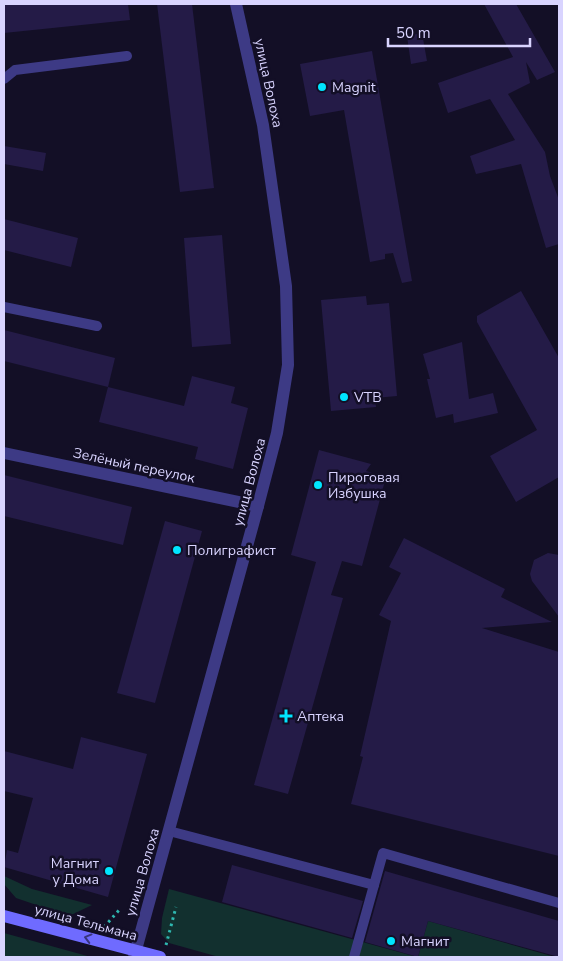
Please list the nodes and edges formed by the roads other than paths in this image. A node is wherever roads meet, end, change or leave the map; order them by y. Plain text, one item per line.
1 (236, 4) edge
2 (127, 56) dead end
3 (4, 79) edge
4 (4, 307) edge
5 (97, 326) dead end
6 (4, 453) edge
7 (258, 506) junction
8 (169, 831) junction
9 (374, 885) junction
10 (559, 903) edge
11 (4, 916) edge
12 (162, 953) edge
13 (134, 954) edge
14 (354, 957) edge

1 - 7 street, улица Волоха
2 - 3 lane
4 - 5 lane
6 - 7 street, Зелёный переулок
7 - 8 street, улица Волоха
8 - 9 lane
8 - 13 street, улица Волоха
9 - 10 lane
9 - 14 lane
13 -> 11 main road, улица Тельмана
12 - 13 main road, улица Тельмана

